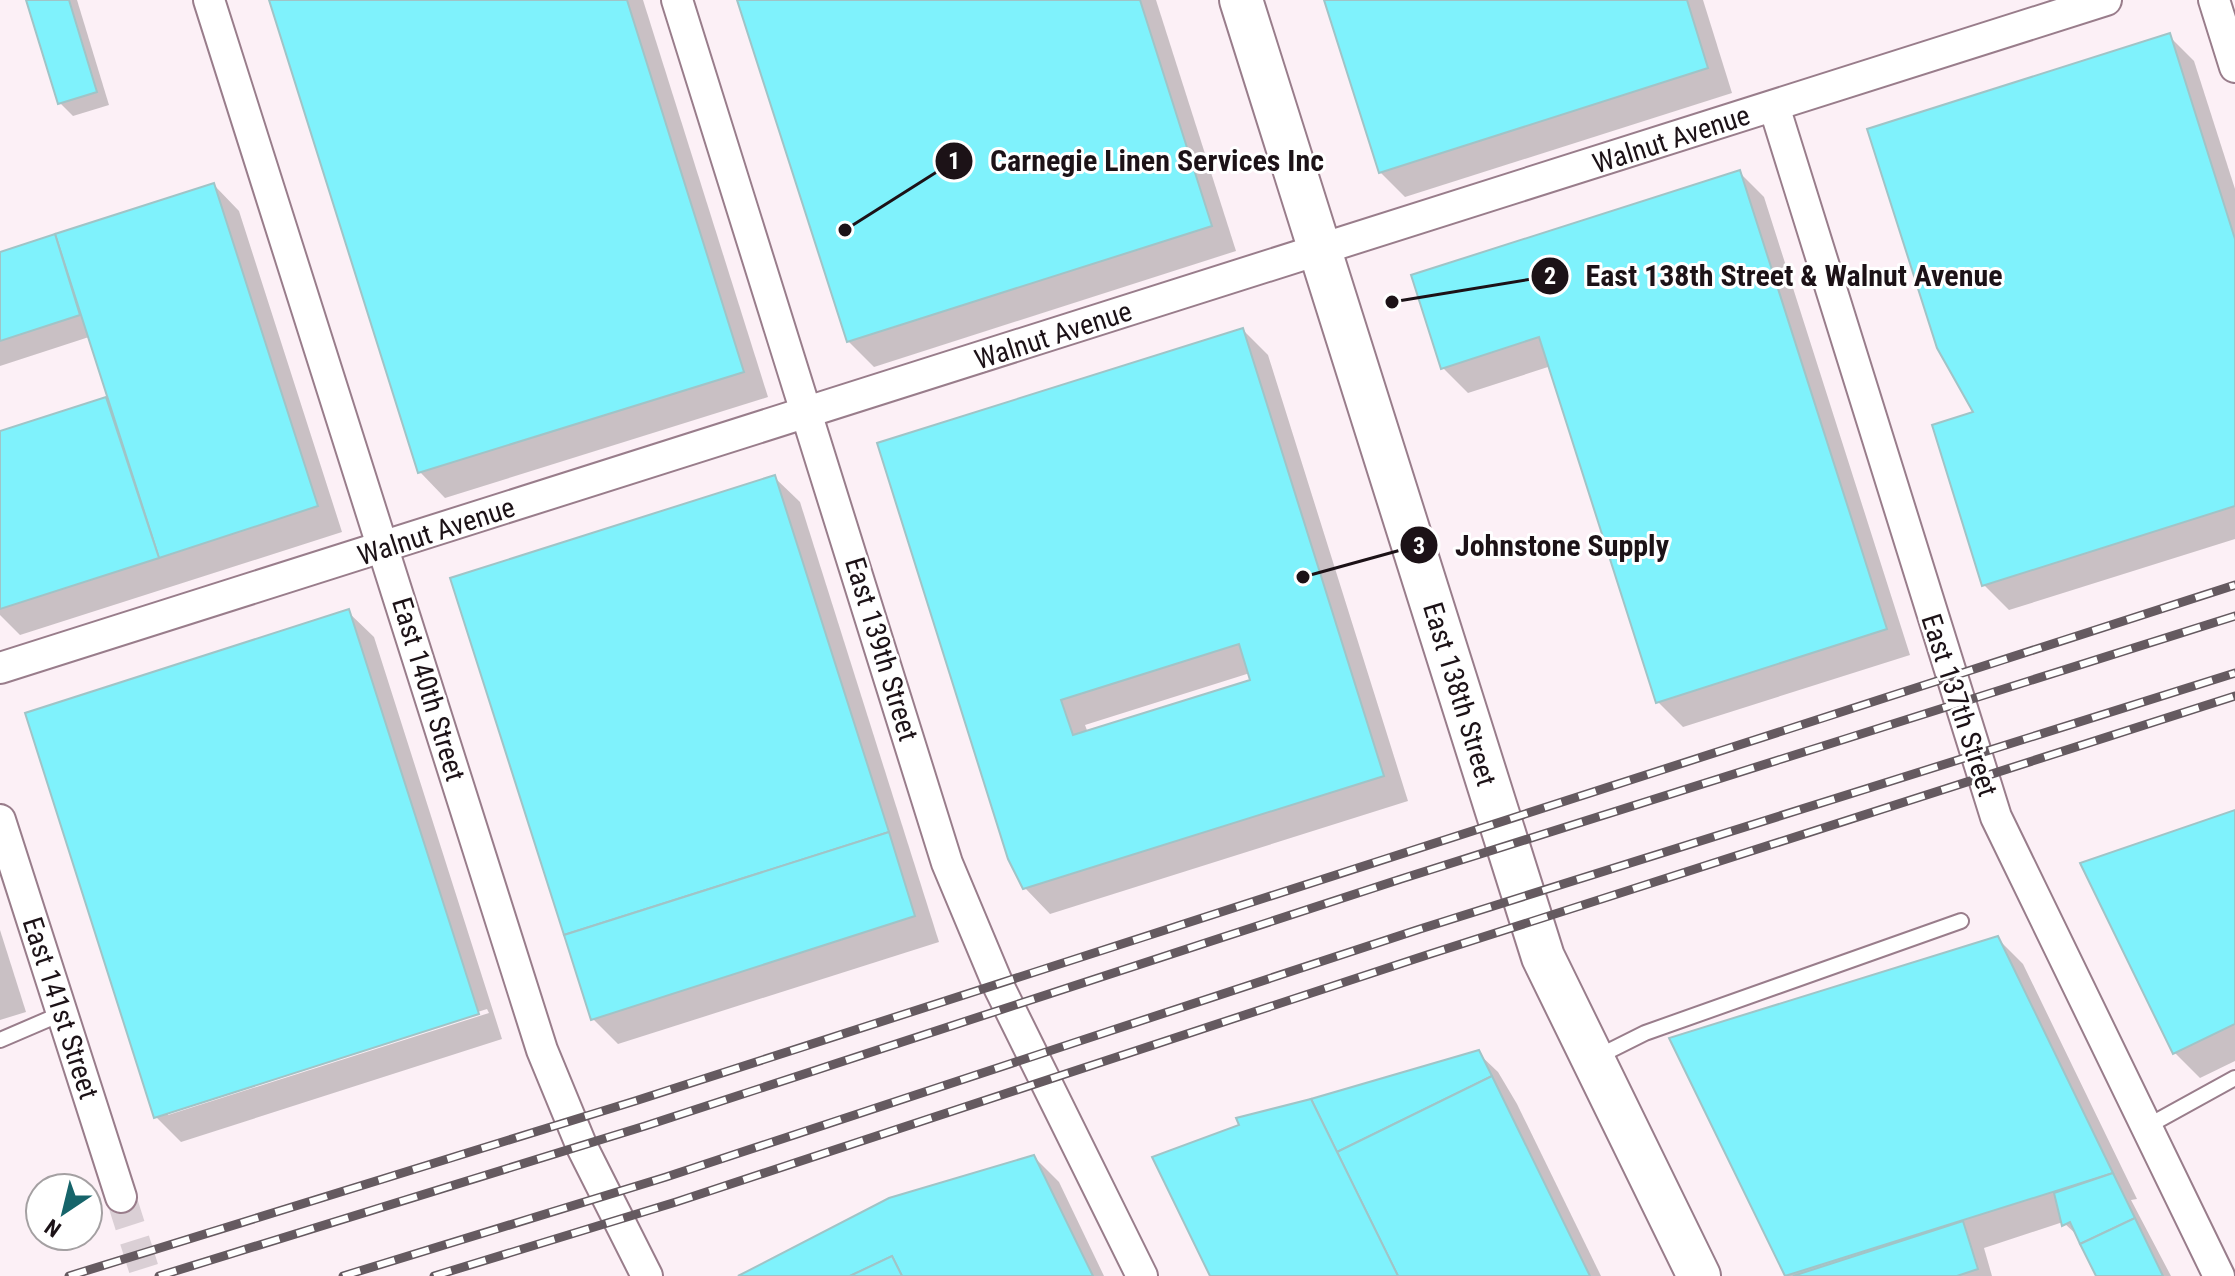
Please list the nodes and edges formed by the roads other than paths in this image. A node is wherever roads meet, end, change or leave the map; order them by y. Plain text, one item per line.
1 (209, 0) edge
2 (677, 0) edge
3 (1241, 0) edge
4 (2106, 0) edge
5 (2214, 0) edge
6 (2235, 67) edge
7 (1774, 106) junction
8 (1320, 250) junction
9 (809, 413) junction
10 (385, 548) junction
11 (0, 668) edge
12 (0, 820) edge
13 (1961, 921) dead end
14 (63, 1013) junction
15 (0, 1040) edge
16 (1591, 1060) junction
17 (2235, 1078) edge
18 (2146, 1127) junction
19 (121, 1197) tunnel mouth
20 (647, 1276) edge
21 (1142, 1276) edge
22 (1699, 1276) edge
23 (2219, 1276) edge

1 - 10 street, East 140th Street
2 - 9 street, East 139th Street
3 - 8 main road, East 138th Street
4 - 7 street, Walnut Avenue
5 - 6 street
7 - 8 street, Walnut Avenue
7 - 18 street, East 137th Street
8 - 9 street, Walnut Avenue
8 - 16 main road, East 138th Street
9 - 10 street, Walnut Avenue
9 - 21 street, East 139th Street
10 - 11 street, Walnut Avenue
10 - 20 street, East 140th Street
12 - 14 street, East 141st Street
13 - 16 lane
14 - 15 lane
14 - 19 street, East 141st Street
16 - 22 main road, East 138th Street
17 - 18 lane
18 - 23 street, East 137th Street

